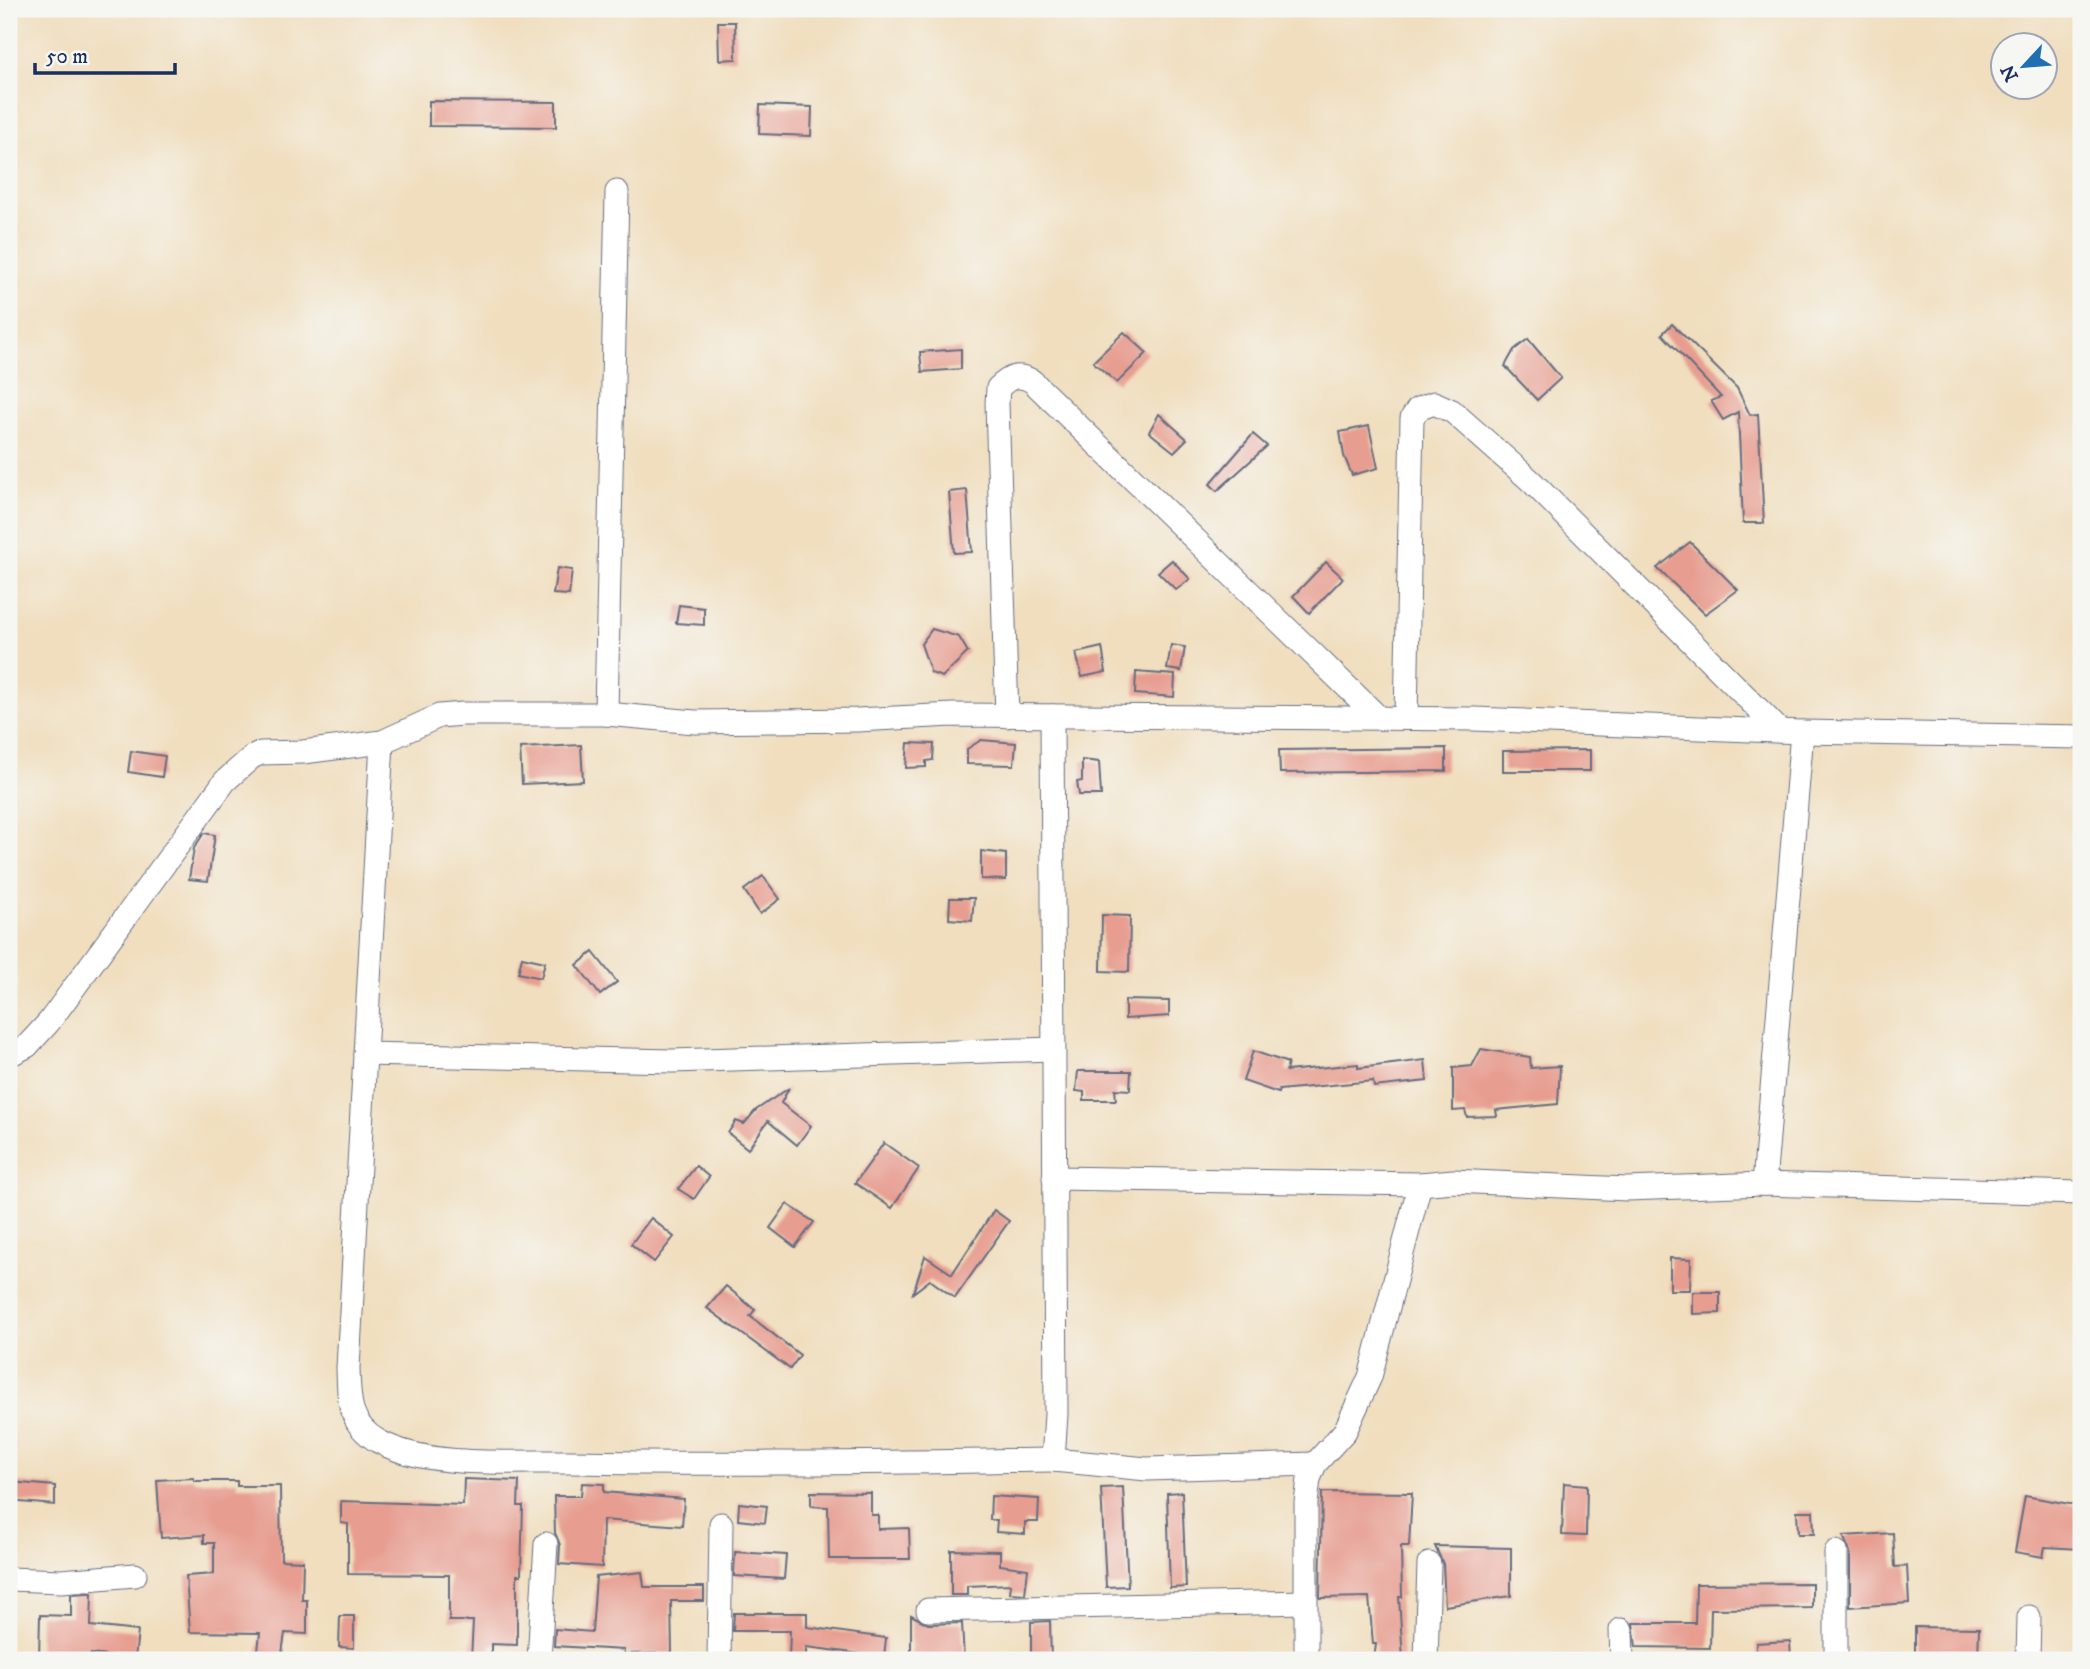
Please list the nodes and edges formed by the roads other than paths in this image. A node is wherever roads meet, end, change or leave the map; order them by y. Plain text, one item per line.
1 (617, 192) dead end
2 (606, 714) junction
3 (1007, 716) junction
4 (1052, 716) junction
5 (1379, 718) junction
6 (1406, 718) junction
7 (1791, 731) junction
8 (2081, 737) edge
9 (382, 742) junction
10 (1053, 1049) junction
11 (365, 1054) junction
12 (9, 1055) edge
13 (1055, 1178) junction
14 (1420, 1184) junction
15 (1764, 1184) junction
16 (2081, 1193) edge
17 (1054, 1460) junction
18 (1315, 1464) junction
19 (721, 1524) dead end
20 (546, 1544) dead end
21 (1836, 1552) dead end
22 (1429, 1564) dead end
23 (135, 1575) dead end
24 (9, 1579) edge
25 (1305, 1602) junction
26 (928, 1610) dead end
27 (2029, 1617) dead end
28 (1622, 1630) dead end
29 (539, 1660) edge
30 (719, 1660) edge
31 (1306, 1660) edge
32 (1426, 1660) edge
33 (1622, 1660) edge
34 (1836, 1660) edge
35 (2028, 1660) edge

1 - 2 street
2 - 3 street
2 - 9 street
3 - 4 street
3 - 5 street
4 - 5 street
4 - 10 street
5 - 6 street
6 - 7 street
6 - 7 street
7 - 8 street
7 - 15 street
9 - 11 street
9 - 12 street
10 - 11 street
10 - 13 street
11 - 17 street
13 - 14 street
13 - 17 street
14 - 15 street
14 - 18 street
15 - 16 street
17 - 18 street
18 - 25 street
19 - 30 street
20 - 29 street
21 - 34 street
22 - 32 street
23 - 24 street
25 - 26 street
25 - 31 street
27 - 35 street
28 - 33 street

